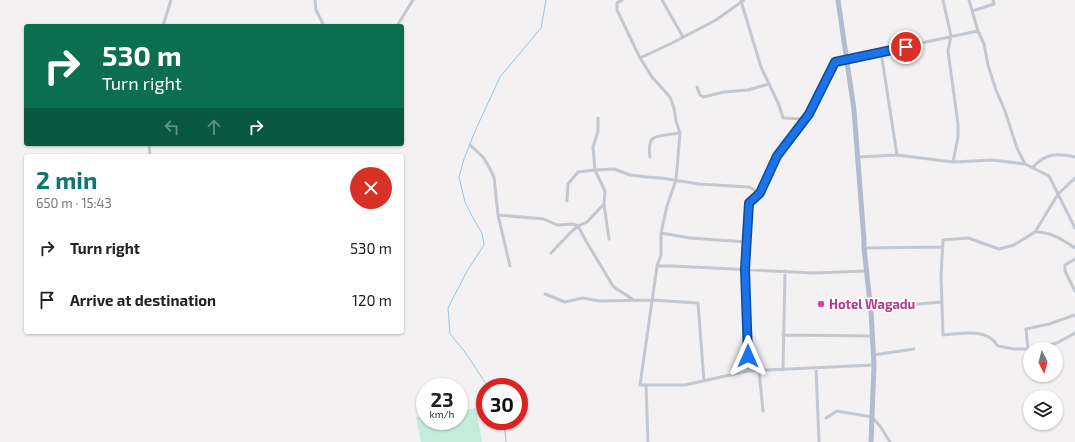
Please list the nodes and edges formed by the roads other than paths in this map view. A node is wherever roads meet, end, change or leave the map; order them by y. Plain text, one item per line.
1 (171, 0) edge
2 (316, 0) edge
3 (413, 0) edge
4 (622, 0) edge
5 (662, 0) edge
6 (838, 0) edge
7 (943, 0) edge
8 (969, 0) edge
9 (993, 0) edge
10 (742, 1) edge
11 (972, 11) junction
12 (164, 24) edge
13 (323, 24) edge
14 (398, 24) edge
15 (978, 31) junction
16 (951, 36) junction
17 (683, 37) junction
18 (881, 52) junction
19 (640, 58) junction
20 (847, 59) junction
21 (769, 84) junction
22 (697, 87) dead end
23 (598, 118) dead end
24 (806, 119) junction
25 (680, 133) junction
26 (470, 145) dead end
27 (897, 155) junction
28 (650, 157) dead end
29 (858, 157) junction
30 (1075, 157) edge
31 (953, 162) junction
32 (1025, 164) junction
33 (1033, 167) junction
34 (595, 170) junction
35 (1075, 178) edge
36 (676, 180) junction
37 (760, 193) junction
38 (1058, 194) junction
39 (567, 201) dead end
40 (604, 204) junction
41 (498, 216) junction
42 (578, 226) junction
43 (1075, 228) edge
44 (1035, 232) junction
45 (661, 233) junction
46 (609, 239) dead end
47 (746, 242) junction
48 (943, 247) junction
49 (864, 248) junction
50 (1075, 248) edge
51 (552, 253) dead end
52 (1075, 259) edge
53 (510, 266) dead end
54 (657, 266) junction
55 (745, 269) junction
56 (785, 271) junction
57 (867, 271) junction
58 (1075, 291) edge
59 (545, 294) dead end
60 (633, 300) junction
61 (652, 300) junction
62 (942, 302) junction
63 (870, 308) junction
64 (1075, 315) edge
65 (1075, 333) edge
66 (783, 336) junction
67 (872, 336) junction
68 (1029, 342) edge
69 (1059, 342) edge
70 (1023, 348) edge
71 (914, 349) dead end
72 (873, 355) junction
73 (874, 365) junction
74 (816, 368) junction
75 (783, 370) junction
76 (748, 371) junction
77 (759, 371) junction
78 (704, 381) junction
79 (646, 385) junction
80 (763, 411) dead end
81 (872, 417) junction
82 (826, 418) dead end
83 (648, 442) edge
84 (819, 442) edge
85 (872, 442) edge
86 (890, 442) edge

1 - 12 street
2 - 13 street
3 - 14 street
4 - 19 street
5 - 17 street
6 - 20 main road
7 - 16 street
8 - 11 street
9 - 11 street
10 - 17 street
10 - 21 street
11 - 15 street
15 - 16 street
15 - 32 street
16 - 18 street
16 - 31 street
17 - 19 street
18 - 20 street
18 - 27 street
19 - 25 street
20 - 24 street
20 - 29 main road
21 - 22 street
21 - 24 street
23 - 34 street
24 - 37 street
25 - 28 street
25 - 36 street
26 - 41 street
27 - 29 street
27 - 31 street
29 - 49 main road
30 - 33 street
31 - 32 street
32 - 33 street
33 - 38 street
34 - 36 street
34 - 39 street
34 - 40 street
35 - 38 street
36 - 37 street
36 - 45 street
37 - 47 street
38 - 43 street
38 - 44 street
40 - 42 street
40 - 46 street
41 - 42 street
41 - 53 street
42 - 51 street
42 - 60 street
44 - 48 street
44 - 50 street
45 - 47 street
45 - 54 street
47 - 55 street
48 - 49 street
48 - 62 street
49 - 57 main road
52 - 58 street
54 - 55 street
54 - 61 street
55 - 56 street
55 - 76 street
56 - 57 street
56 - 66 street
57 - 63 main road
59 - 60 street
60 - 61 street
61 - 78 street
61 - 79 street
62 - 63 street
62 - 70 street
63 - 67 main road
64 - 68 street
65 - 69 street
66 - 67 street
66 - 75 street
67 - 72 main road
71 - 72 street
72 - 73 main road
73 - 74 street
73 - 81 main road
74 - 75 street
74 - 84 street
75 - 77 street
76 - 77 street
76 - 78 street
77 - 80 street
78 - 79 street
79 - 83 street
81 - 82 street
81 - 85 main road
81 - 86 street

